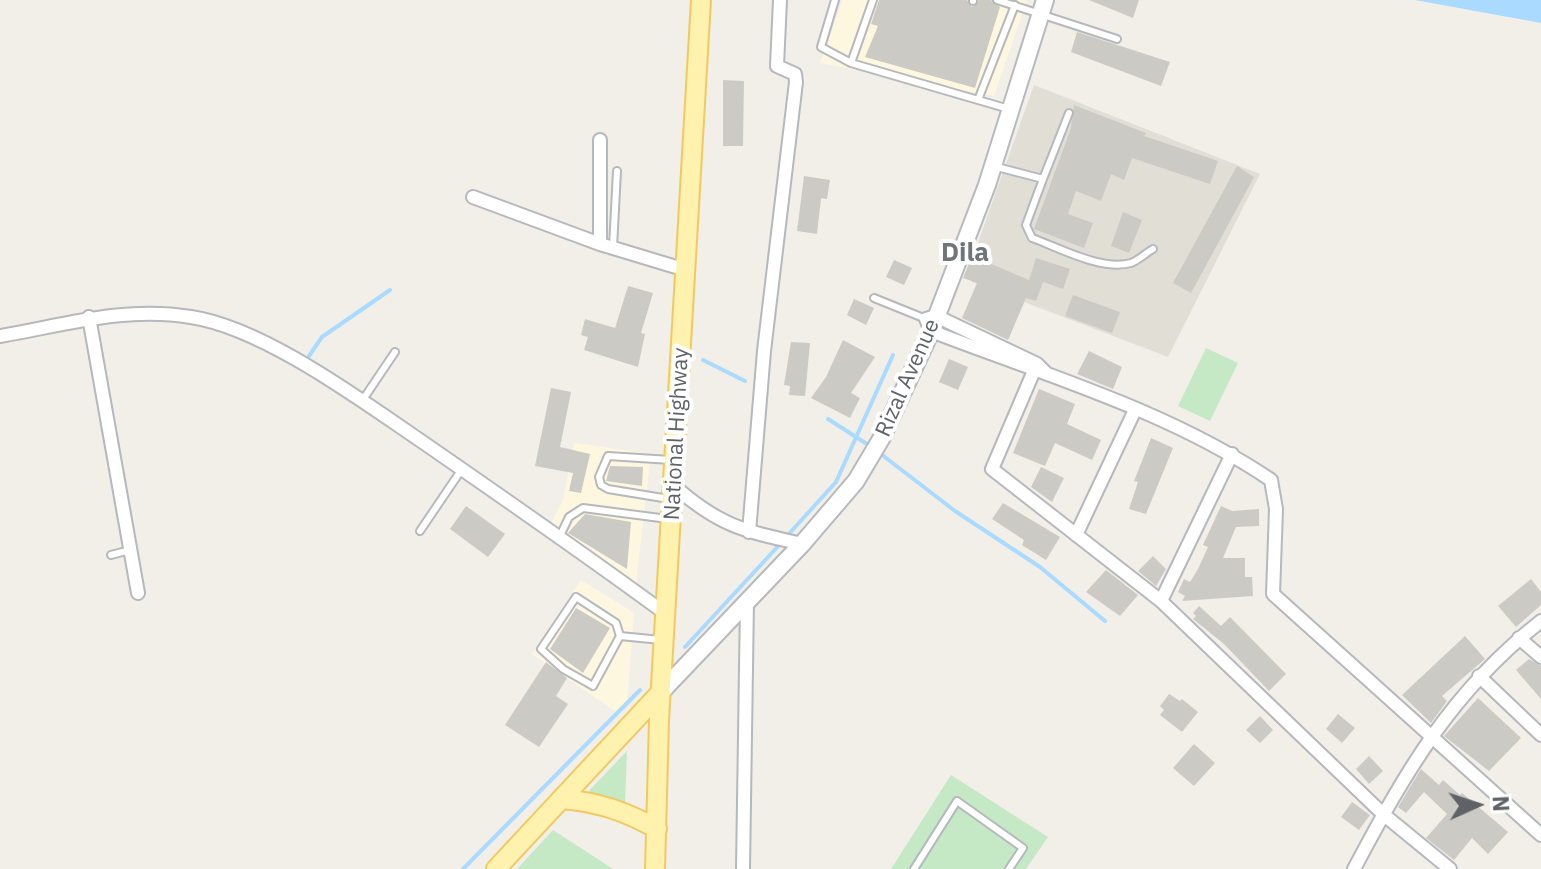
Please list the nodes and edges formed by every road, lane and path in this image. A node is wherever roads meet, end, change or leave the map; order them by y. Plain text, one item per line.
1 (701, 0) edge
2 (780, 0) edge
3 (835, 0) edge
4 (873, 0) edge
5 (997, 0) edge
6 (1015, 5) junction
7 (1043, 7) edge
8 (1117, 39) dead end
9 (851, 63) junction
10 (942, 78) dead end
11 (938, 87) junction
12 (978, 100) junction
13 (1013, 110) junction
14 (1069, 113) dead end
15 (600, 140) dead end
16 (993, 166) junction
17 (617, 171) dead end
18 (1043, 179) junction
19 (473, 197) dead end
20 (606, 245) junction
21 (1153, 249) dead end
22 (686, 270) junction
23 (874, 298) dead end
24 (89, 317) junction
25 (931, 322) junction
26 (0, 336) edge
27 (395, 352) dead end
28 (1035, 367) junction
29 (362, 401) junction
30 (1135, 410) junction
31 (1232, 454) junction
32 (675, 461) junction
33 (462, 469) junction
34 (673, 492) junction
35 (671, 519) junction
36 (420, 531) dead end
37 (749, 532) junction
38 (1076, 535) junction
39 (560, 536) junction
40 (802, 544) junction
41 (130, 550) junction
42 (111, 555) dead end
43 (138, 593) dead end
44 (747, 601) junction
45 (1161, 601) junction
46 (666, 614) junction
47 (1541, 621) edge
48 (620, 636) junction
49 (1519, 638) junction
50 (664, 641) junction
51 (1541, 657) edge
52 (1479, 676) junction
53 (661, 692) junction
54 (1431, 734) junction
55 (1541, 735) edge
56 (561, 799) junction
57 (1383, 814) junction
58 (657, 829) junction
59 (1541, 835) edge
60 (496, 869) edge
61 (655, 869) edge
62 (743, 869) edge
63 (914, 869) edge
64 (1009, 869) edge
65 (1354, 869) edge
66 (1450, 869) edge

1 - 22 main road, National Highway
2 - 37 street
3 - 9 lane
4 - 9 lane
5 - 6 lane
6 - 7 lane
6 - 12 lane
7 - 8 lane
7 - 13 main road, Rizal Avenue
9 - 11 lane
10 - 11 lane
11 - 12 lane
12 - 13 lane
13 - 16 main road, Rizal Avenue
14 - 18 lane
15 - 20 street
16 - 18 lane
16 - 25 main road, Rizal Avenue
17 - 20 lane
18 - 21 lane
19 - 20 street
20 - 22 street
22 - 32 main road, National Highway
23 - 25 lane
24 - 26 street
24 - 29 street
24 - 41 street
25 - 28 street
25 - 40 main road, Rizal Avenue
27 - 29 lane
28 - 30 street
28 - 38 street
29 - 33 street
30 - 31 street
30 - 38 street
31 - 45 street
31 - 54 street
32 - 34 main road, National Highway
32 - 34 lane
33 - 36 lane
33 - 39 street
34 - 35 main road, National Highway
34 - 37 street
35 - 39 lane
35 - 46 main road, National Highway
37 - 40 street
38 - 45 street
39 - 46 street
40 - 44 main road, Rizal Avenue
41 - 42 lane
41 - 43 street
44 - 53 main road, Rizal Avenue
44 - 62 street
45 - 57 street
46 - 50 main road, National Highway
47 - 49 street
48 - 48 lane
48 - 50 lane
49 - 51 street
49 - 52 street
50 - 53 main road, National Highway
52 - 54 street
52 - 55 street
53 - 56 main road
53 - 58 main road, National Highway
54 - 57 street
54 - 59 street
56 - 58 main road
56 - 60 main road
57 - 65 street
57 - 66 street
58 - 61 main road, National Highway
63 - 64 lane

